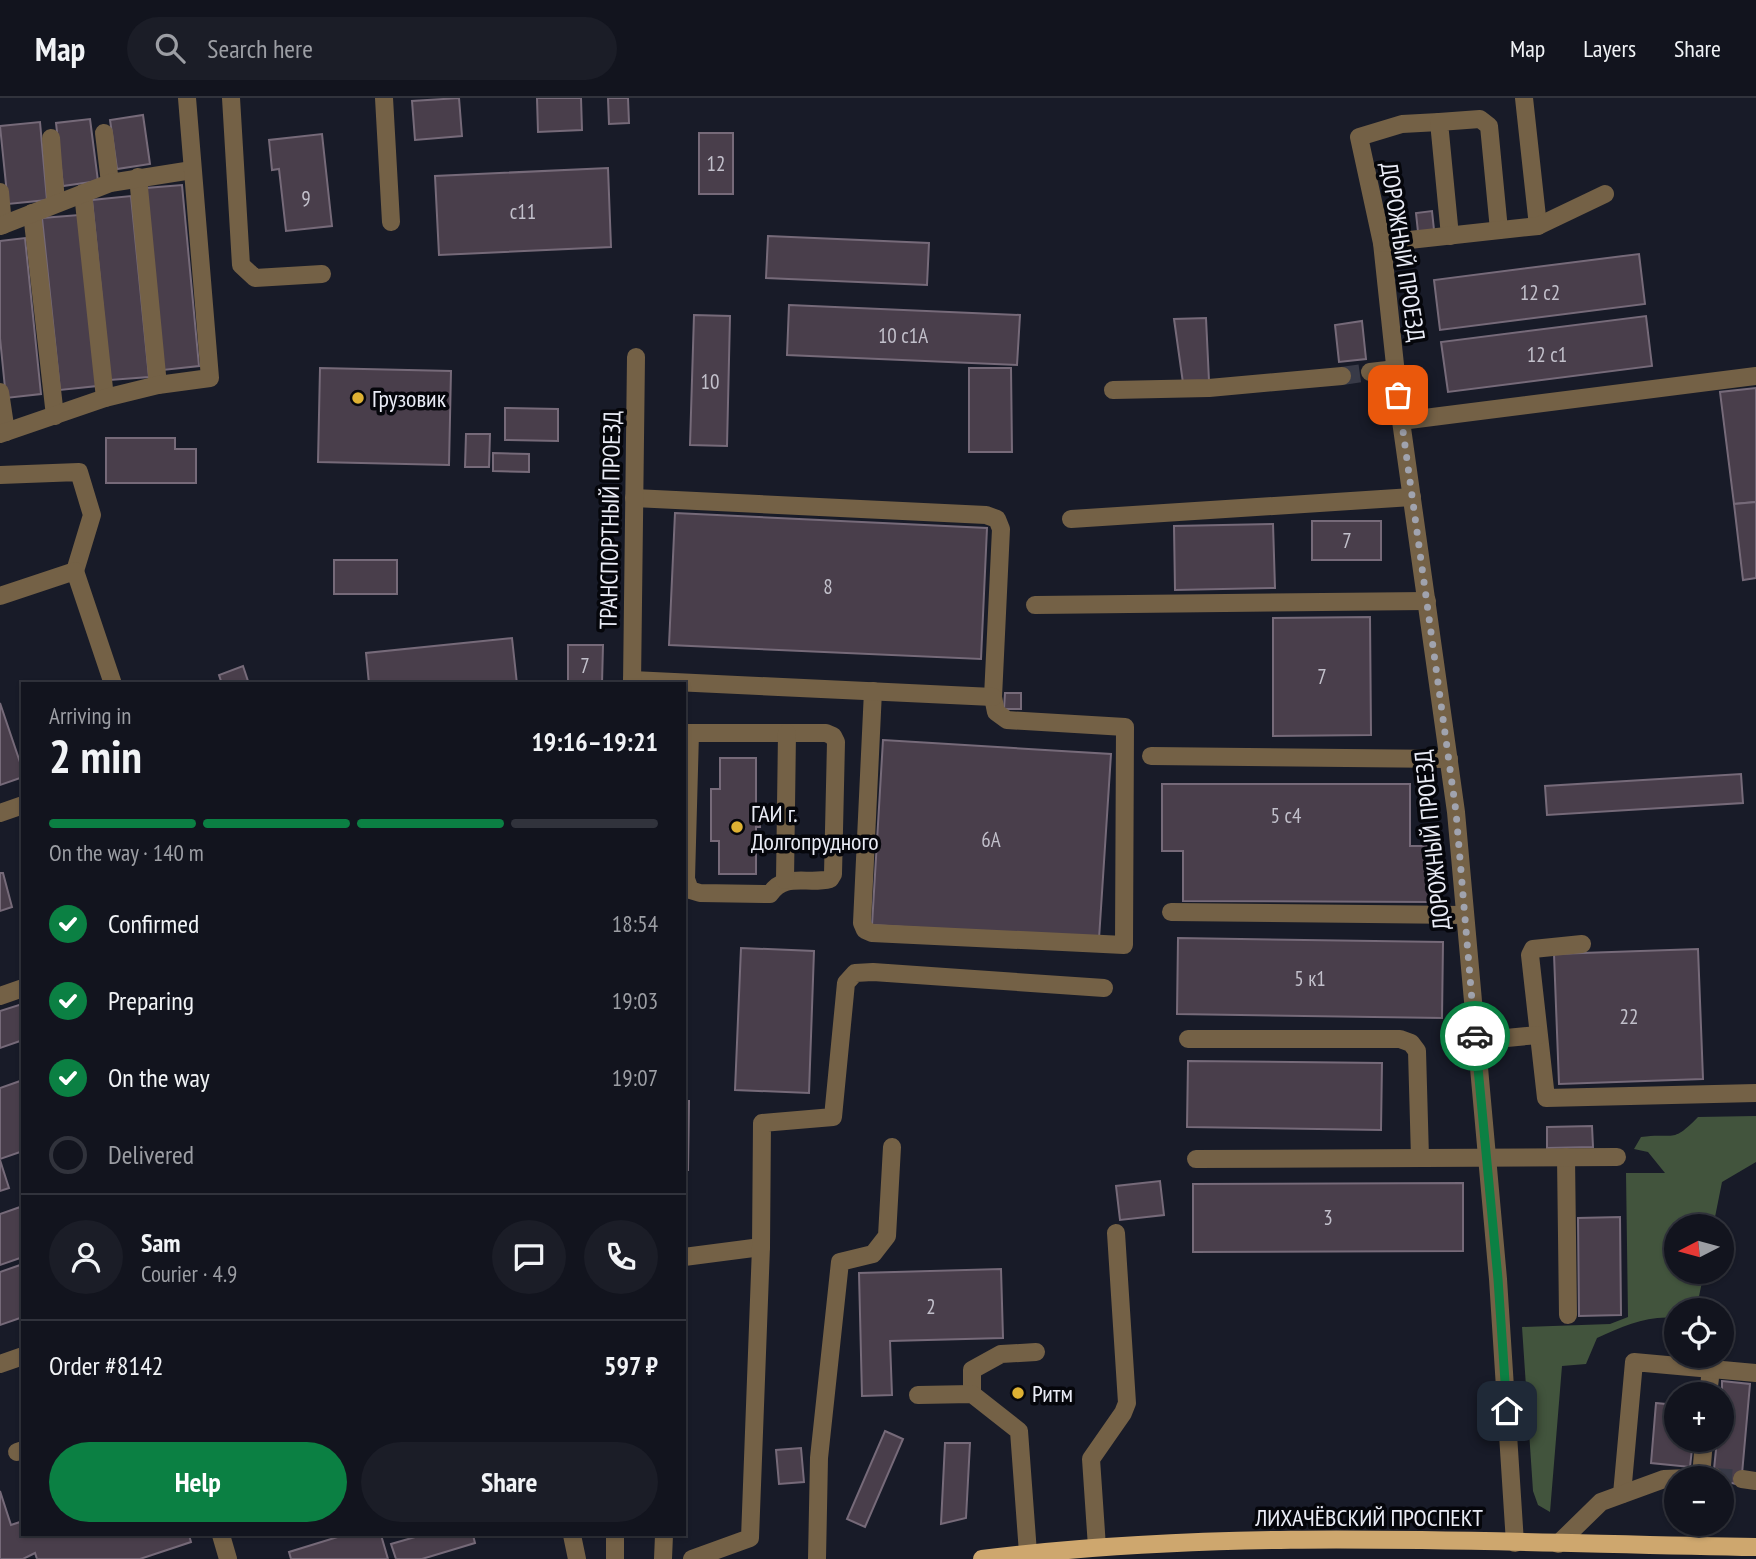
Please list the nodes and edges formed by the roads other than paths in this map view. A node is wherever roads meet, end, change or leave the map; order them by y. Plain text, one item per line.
1 (187, 98) edge
2 (231, 98) edge
3 (384, 98) edge
4 (1524, 98) edge
5 (1439, 121) junction
6 (104, 133) dead end
7 (51, 138) dead end
8 (192, 170) junction
9 (138, 177) junction
10 (110, 183) junction
11 (0, 192) edge
12 (83, 193) junction
13 (1605, 194) dead end
14 (56, 203) junction
15 (32, 213) junction
16 (391, 222) dead end
17 (1, 225) edge
18 (1538, 226) junction
19 (1499, 230) junction
20 (1450, 236) junction
21 (1382, 243) junction
22 (322, 274) dead end
23 (636, 357) dead end
24 (1396, 369) junction
25 (1370, 372) tunnel mouth
26 (1342, 376) tunnel mouth
27 (1756, 376) edge
28 (158, 385) junction
29 (1113, 390) dead end
30 (0, 392) edge
31 (105, 398) junction
32 (55, 416) junction
33 (1401, 421) junction
34 (3, 433) edge
35 (0, 475) edge
36 (1412, 497) junction
37 (635, 498) junction
38 (1071, 519) dead end
39 (75, 571) junction
40 (0, 596) edge
41 (1427, 601) junction
42 (1035, 605) dead end
43 (112, 682) edge
44 (632, 682) edge
45 (686, 684) edge
46 (873, 691) junction
47 (993, 697) junction
48 (687, 733) edge
49 (787, 733) junction
50 (1152, 756) dead end
51 (1449, 759) junction
52 (21, 806) edge
53 (0, 813) edge
54 (785, 880) junction
55 (1171, 912) dead end
56 (1465, 915) junction
57 (1582, 944) dead end
58 (1104, 988) dead end
59 (21, 989) edge
60 (0, 996) edge
61 (1538, 1035) junction
62 (1188, 1039) dead end
63 (1475, 1041) junction
64 (1756, 1093) edge
65 (892, 1147) dead end
66 (1486, 1157) junction
67 (1566, 1157) junction
68 (1617, 1157) dead end
69 (1420, 1158) junction
70 (1196, 1159) dead end
71 (1116, 1233) dead end
72 (761, 1247) junction
73 (686, 1257) edge
74 (1568, 1315) dead end
75 (1036, 1352) dead end
76 (21, 1357) edge
77 (0, 1364) edge
78 (1664, 1364) edge
79 (1711, 1368) joint
80 (1756, 1373) edge
81 (1709, 1382) edge
82 (972, 1394) junction
83 (918, 1395) dead end
84 (1705, 1452) edge
85 (1622, 1494) junction
86 (221, 1536) edge
87 (572, 1536) edge
88 (615, 1536) edge
89 (664, 1536) edge
90 (1516, 1543) junction
91 (1558, 1544) junction
92 (1097, 1546) junction
93 (1756, 1547) edge
94 (1028, 1553) junction
95 (228, 1559) edge
96 (577, 1559) edge
97 (615, 1559) edge
98 (663, 1559) edge
99 (692, 1559) edge
100 (817, 1559) edge
101 (982, 1559) edge

1 - 8 street
2 - 22 street
3 - 16 street
4 - 18 street
5 - 19 street
5 - 20 street
5 - 21 street, ДОРОЖНЫЙ ПРОЕЗД
6 - 10 street
7 - 14 street
8 - 9 street
8 - 28 street
9 - 10 street
9 - 28 street
10 - 12 street
11 - 17 street
12 - 14 street
12 - 31 street
13 - 18 street
14 - 15 street
15 - 17 street
15 - 32 street
18 - 19 street
19 - 20 street
20 - 21 street
21 - 24 street, ДОРОЖНЫЙ ПРОЕЗД
23 - 37 street, ТРАНСПОРТНЫЙ ПРОЕЗД
24 - 25 street
24 - 33 street, ДОРОЖНЫЙ ПРОЕЗД
26 - 29 street
27 - 33 street
28 - 31 street
30 - 34 street
31 - 32 street
32 - 34 street
33 - 36 street, ДОРОЖНЫЙ ПРОЕЗД
35 - 39 street
36 - 38 street
36 - 41 street, ДОРОЖНЫЙ ПРОЕЗД
37 - 44 street, ТРАНСПОРТНЫЙ ПРОЕЗД
37 - 47 street
39 - 40 street
39 - 43 street
41 - 42 street
41 - 51 street, ДОРОЖНЫЙ ПРОЕЗД
45 - 46 street
46 - 47 street
46 - 47 street
48 - 49 street
48 - 54 street
49 - 54 street
49 - 54 street
50 - 51 street
51 - 56 street, ДОРОЖНЫЙ ПРОЕЗД
52 - 53 street
55 - 56 street
56 - 63 street, ДОРОЖНЫЙ ПРОЕЗД
57 - 61 street
58 - 72 street
59 - 60 street
61 - 63 street
61 - 64 street
62 - 69 street
63 - 66 street, ДОРОЖНЫЙ ПРОЕЗД
65 - 100 street
66 - 67 street
66 - 69 street
66 - 90 street, ДОРОЖНЫЙ ПРОЕЗД
67 - 68 street
67 - 74 street
69 - 70 street
71 - 92 street
72 - 73 street
72 - 99 street
75 - 82 street
76 - 77 street
78 - 85 street
79 - 80 street
79 - 81 street
82 - 83 street
82 - 94 street
84 - 85 street
85 - 91 street
86 - 95 street
87 - 96 street
88 - 97 street
89 - 98 street
90 - 91 main road, ЛИХАЧЁВСКИЙ ПРОСПЕКТ
90 - 92 main road, ЛИХАЧЁВСКИЙ ПРОСПЕКТ
91 - 93 main road, ЛИХАЧЁВСКИЙ ПРОСПЕКТ
92 - 94 main road, ЛИХАЧЁВСКИЙ ПРОСПЕКТ
94 - 101 main road, ЛИХАЧЁВСКИЙ ПРОСПЕКТ

